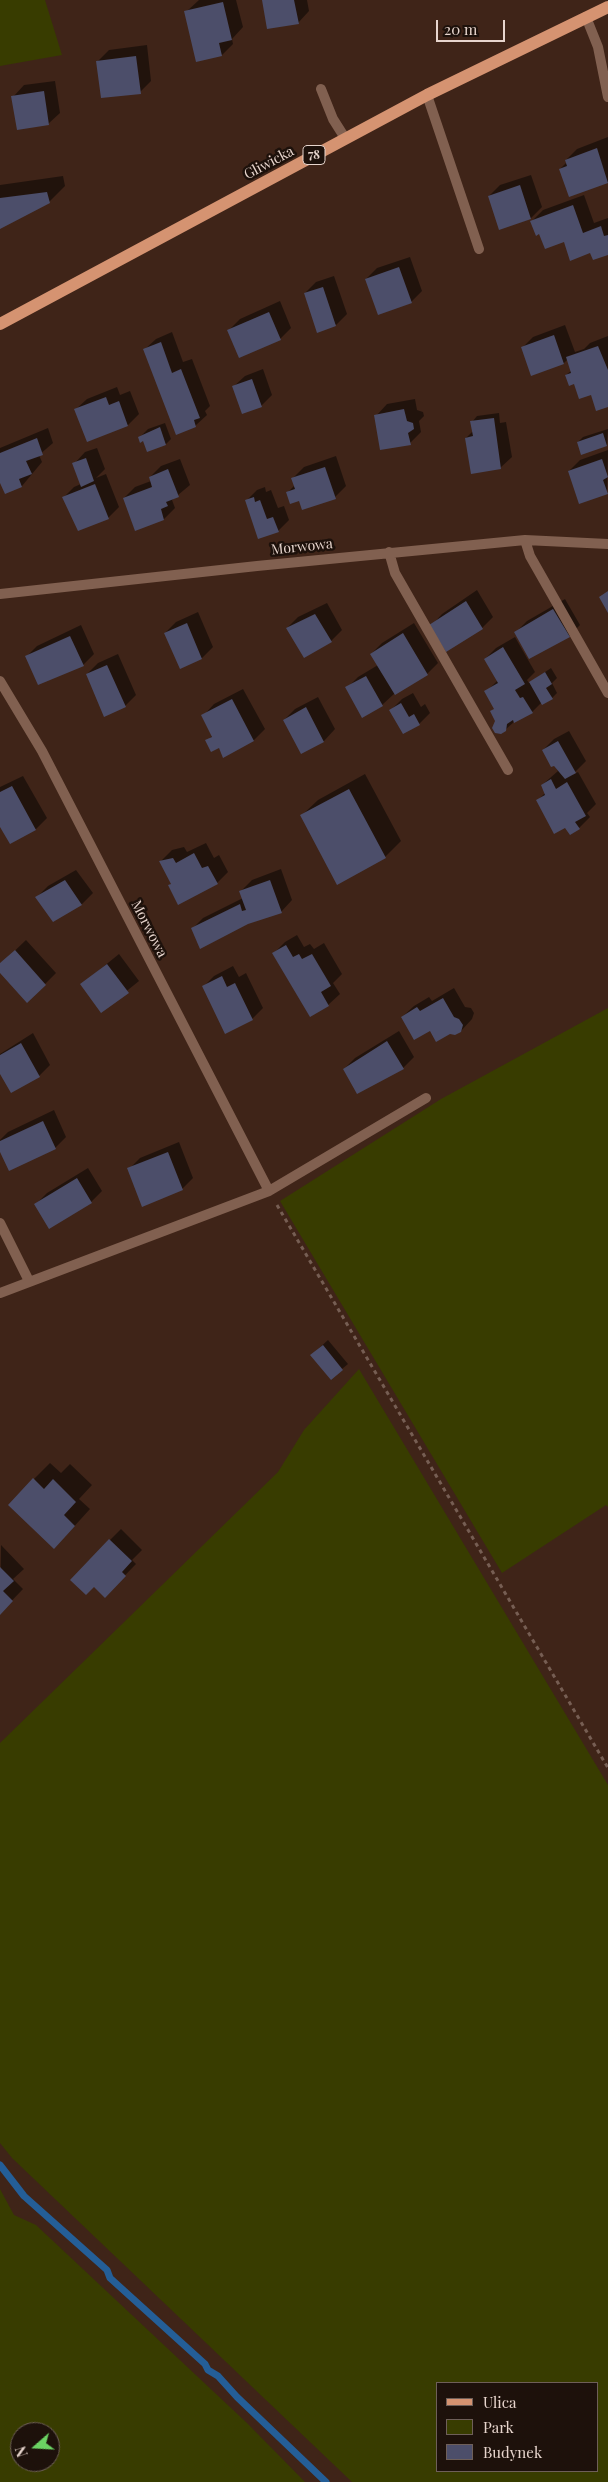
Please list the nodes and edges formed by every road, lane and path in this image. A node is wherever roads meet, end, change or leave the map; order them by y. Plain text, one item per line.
1 (608, 6) edge
2 (586, 17) junction
3 (321, 89) dead end
4 (427, 95) junction
5 (608, 96) edge
6 (345, 138) junction
7 (478, 249) dead end
8 (0, 324) edge
9 (525, 540) junction
10 (608, 544) edge
11 (389, 552) junction
12 (0, 594) edge
13 (0, 681) edge
14 (608, 693) edge
15 (508, 770) dead end
16 (426, 1098) dead end
17 (269, 1191) junction
18 (0, 1223) edge
19 (29, 1281) junction
20 (0, 1293) edge
21 (608, 1768) edge

1 - 2 main road, Gliwicka / 78
2 - 4 main road, Gliwicka / 78
2 - 5 street
3 - 6 street
4 - 6 main road, Gliwicka / 78
4 - 7 street
6 - 8 main road, Gliwicka / 78
9 - 10 street, Morwowa
9 - 11 street, Morwowa
9 - 14 street
11 - 12 street, Morwowa
11 - 15 street
13 - 17 street, Morwowa
16 - 17 street
17 - 19 street
17 - 21 path
18 - 19 street
19 - 20 street

